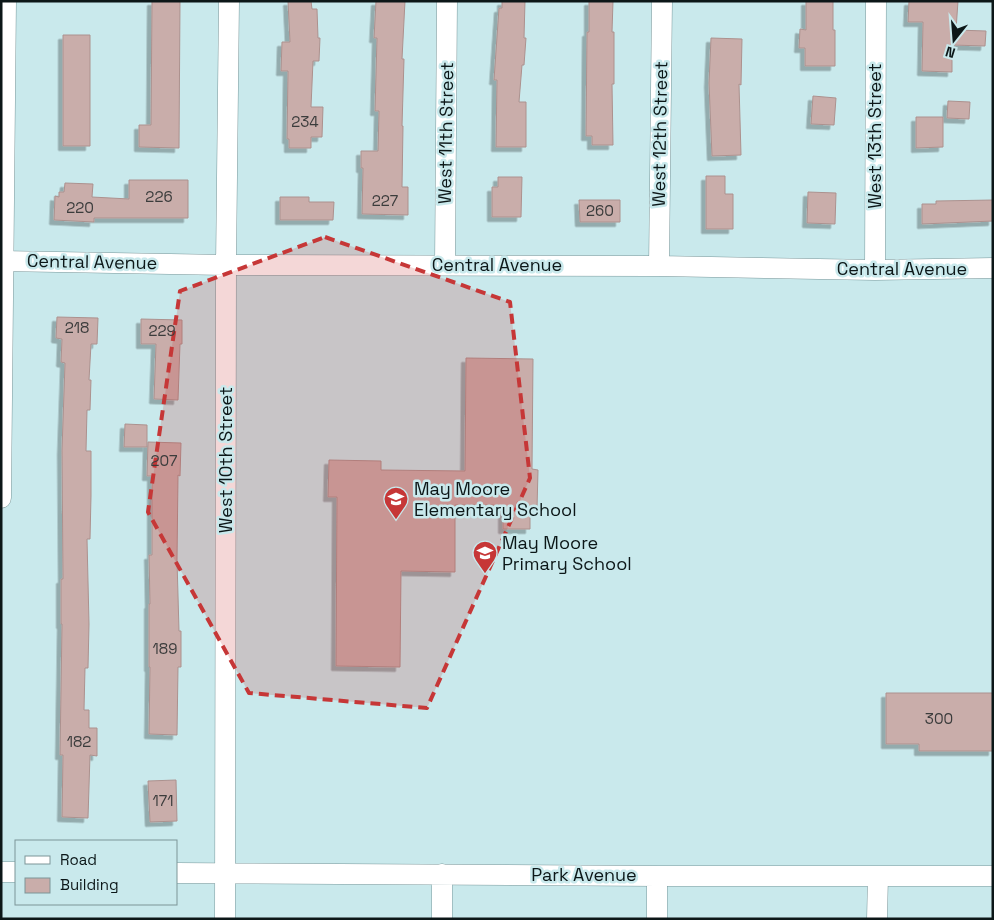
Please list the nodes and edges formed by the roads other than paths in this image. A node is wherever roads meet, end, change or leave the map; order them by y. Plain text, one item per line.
1 (6, 1) edge
2 (229, 1) edge
3 (447, 1) edge
4 (662, 1) edge
5 (876, 1) edge
6 (2, 261) edge
7 (226, 265) junction
8 (445, 265) junction
9 (659, 266) junction
10 (993, 268) edge
11 (875, 270) junction
12 (1, 498) edge
13 (1, 872) edge
14 (15, 872) edge
15 (178, 873) edge
16 (225, 874) junction
17 (442, 874) junction
18 (657, 876) junction
19 (878, 876) junction
20 (993, 876) edge
21 (225, 919) edge
22 (442, 919) edge
23 (657, 919) edge
24 (877, 919) edge

1 - 6 street
2 - 7 street, West 10th Street
3 - 8 street, West 11th Street
4 - 9 street, West 12th Street
5 - 11 street, West 13th Street
6 - 7 street, Central Avenue
6 - 12 street
7 - 8 street, Central Avenue
7 - 16 street, West 10th Street
8 - 9 street, Central Avenue
9 - 11 street, Central Avenue
10 - 11 street, Central Avenue
13 - 14 street
15 - 16 street, Park Avenue
16 - 17 street, Park Avenue
16 - 21 street, West 10th Street
17 - 18 street, Park Avenue
17 - 22 street
18 - 19 street, Park Avenue
18 - 23 street
19 - 20 street, Park Avenue
19 - 24 street

